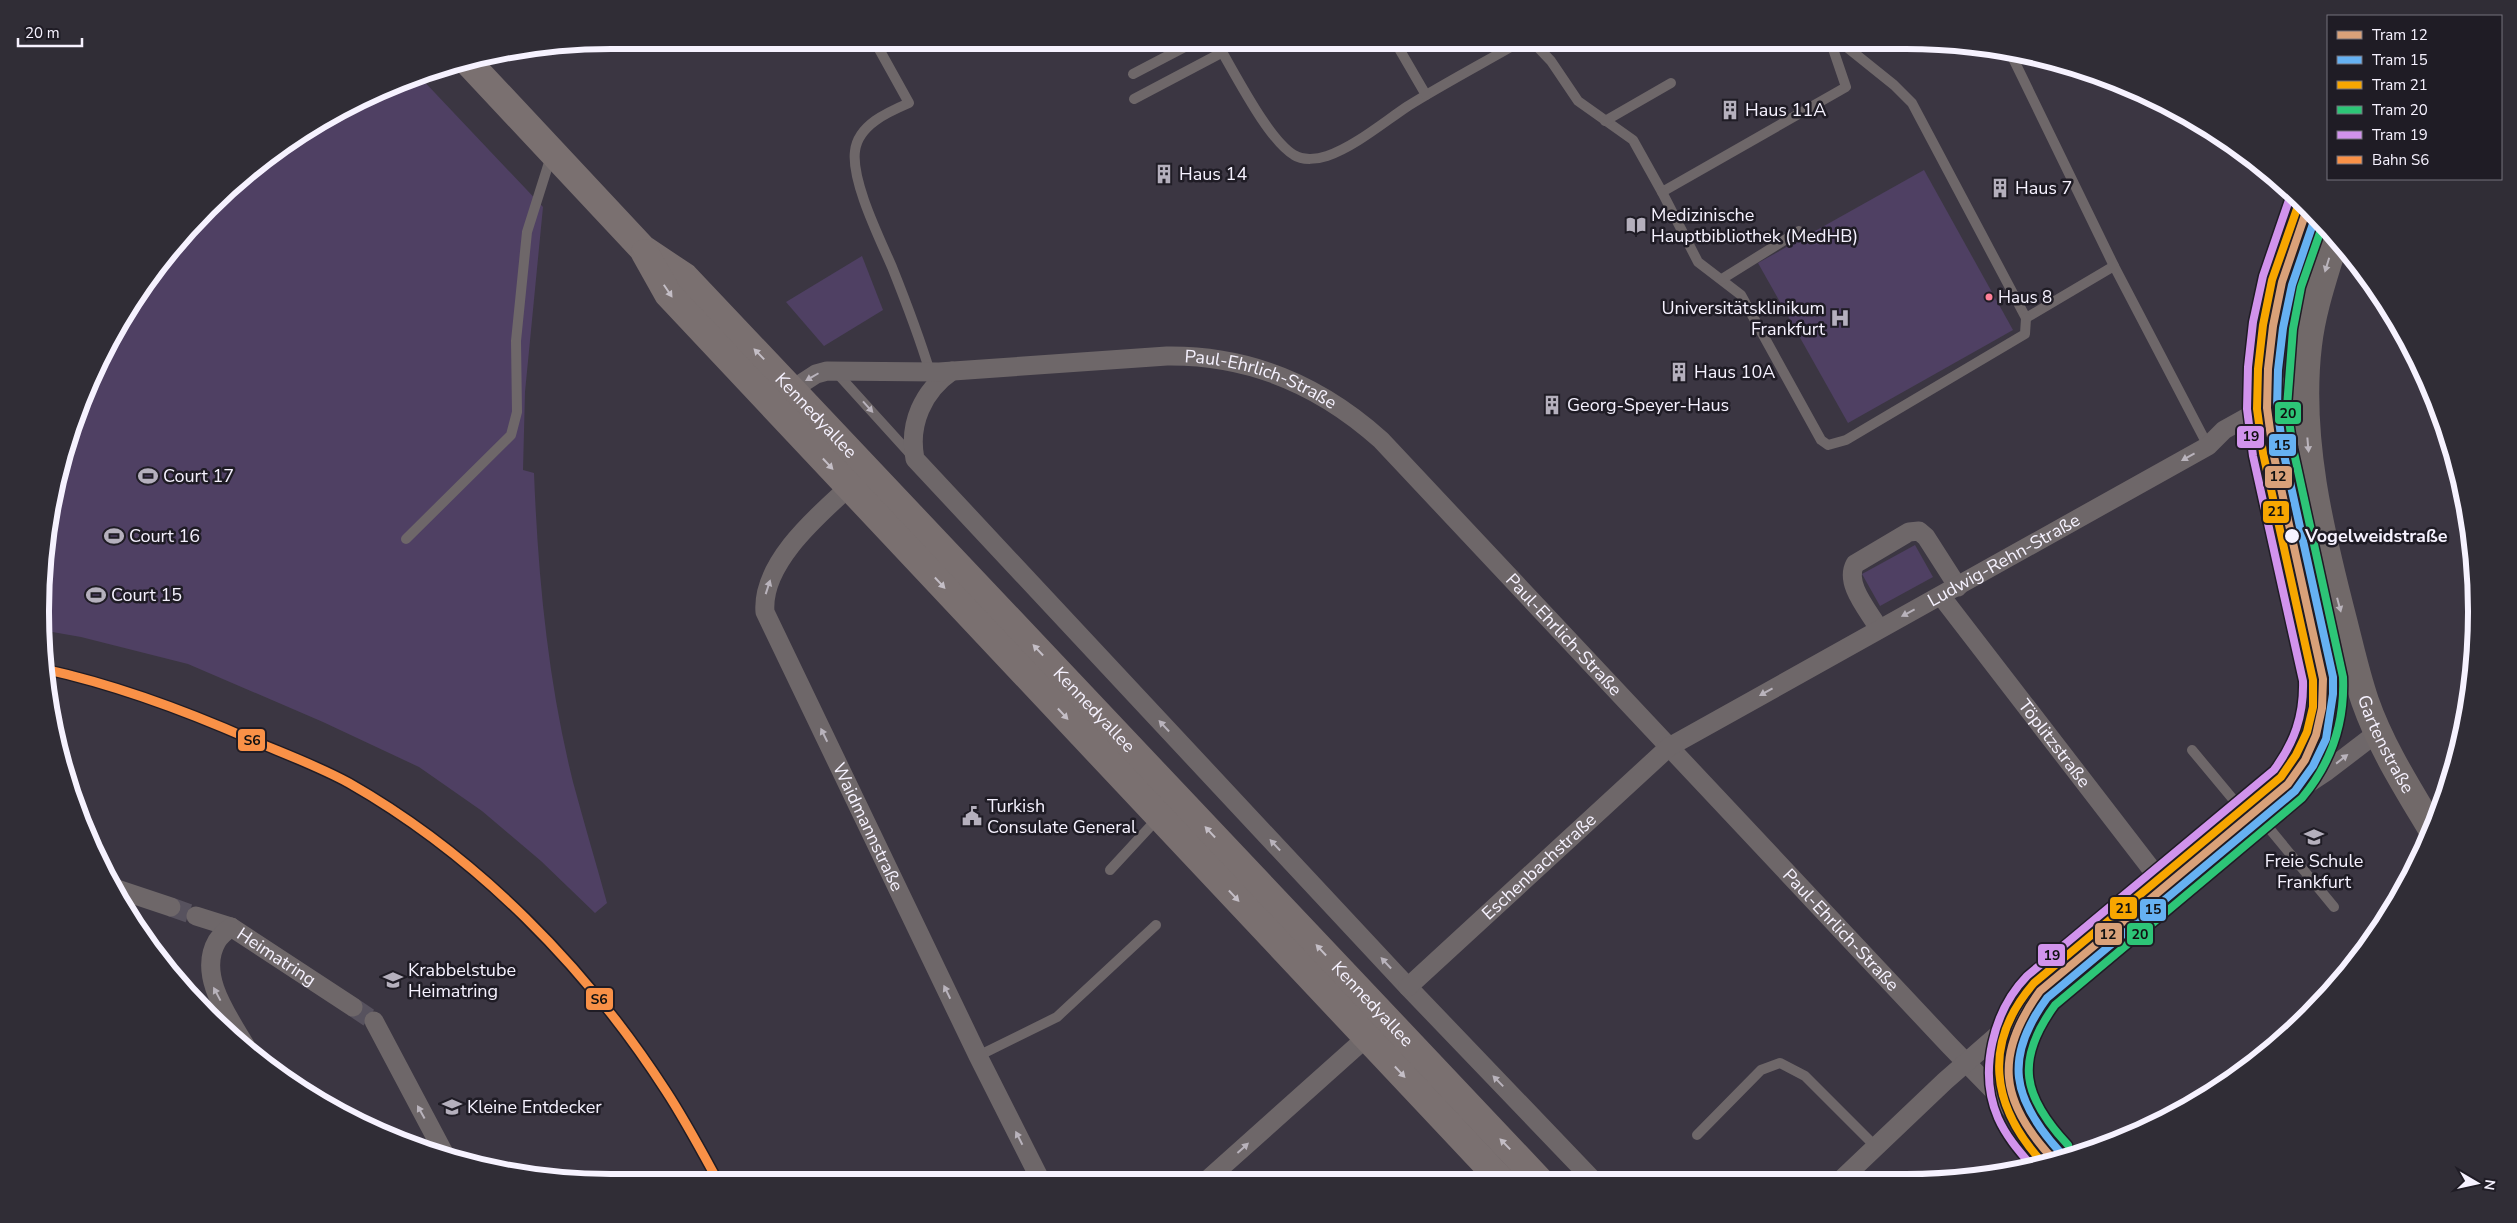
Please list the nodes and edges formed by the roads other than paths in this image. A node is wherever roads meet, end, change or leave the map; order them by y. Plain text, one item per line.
1 (879, 49) edge
2 (1181, 49) edge
3 (1221, 49) edge
4 (1399, 49) edge
5 (1507, 49) edge
6 (1540, 49) edge
7 (1833, 49) edge
8 (1849, 49) edge
9 (1223, 52) junction
10 (2014, 60) edge
11 (472, 67) edge
12 (1133, 74) dead end
13 (1671, 83) dead end
14 (1426, 95) junction
15 (1134, 99) dead end
16 (1605, 121) junction
17 (552, 152) junction
18 (1662, 192) junction
19 (1798, 231) dead end
20 (2333, 245) edge
21 (643, 249) junction
22 (2114, 266) junction
23 (1722, 279) junction
24 (2026, 318) junction
25 (2308, 344) junction
26 (835, 371) junction
27 (952, 371) junction
28 (930, 372) junction
29 (793, 389) junction
30 (795, 429) junction
31 (2208, 446) junction
32 (915, 459) junction
33 (849, 487) junction
34 (406, 539) dead end
35 (1958, 587) junction
36 (1941, 596) junction
37 (1879, 629) junction
38 (2378, 732) junction
39 (1669, 747) junction
40 (2192, 750) dead end
41 (1160, 817) junction
42 (2255, 819) junction
43 (2427, 821) edge
44 (1110, 870) dead end
45 (123, 891) edge
46 (2169, 892) junction
47 (171, 907) tunnel mouth
48 (2334, 907) dead end
49 (196, 916) tunnel mouth
50 (1156, 925) dead end
51 (230, 927) junction
52 (1408, 987) junction
53 (353, 1007) tunnel mouth
54 (374, 1021) tunnel mouth
55 (239, 1034) edge
56 (1367, 1037) junction
57 (978, 1056) junction
58 (1966, 1063) junction
59 (1697, 1135) dead end
60 (441, 1147) edge
61 (1876, 1147) junction
62 (2055, 1154) edge
63 (1037, 1174) edge
64 (1214, 1174) edge
65 (1495, 1174) edge
66 (1532, 1174) edge
67 (1586, 1174) edge
68 (1847, 1174) edge

1 - 28 lane
2 - 12 lane
3 - 9 lane
4 - 14 lane
5 - 14 lane
6 - 16 lane
7 - 18 lane
8 - 24 lane
9 - 14 lane
9 - 15 lane
10 - 22 lane
11 - 17 main road, Kennedyallee
13 - 16 lane
16 - 18 lane
17 - 21 main road, Kennedyallee
17 - 34 lane
18 - 23 lane
19 - 23 lane
20 -> 25 main road, Gartenstraße
29 -> 21 main road, Kennedyallee
21 -> 30 main road, Kennedyallee
22 - 24 lane
22 - 31 lane
23 - 24 lane
25 - 31 street, Ludwig-Rehn-Straße
25 -> 38 main road, Gartenstraße
26 - 28 street, Paul-Ehrlich-Straße
26 -> 29 street, Paul-Ehrlich-Straße
26 -> 32 lane
27 - 28 street, Paul-Ehrlich-Straße
27 - 32 street
27 - 39 street, Paul-Ehrlich-Straße
29 - 30 street
66 -> 29 main road, Kennedyallee
30 -> 33 main road, Kennedyallee
31 -> 35 street, Ludwig-Rehn-Straße
52 -> 32 street
33 -> 41 main road, Kennedyallee
57 -> 33 street, Waidmannstraße
35 - 36 street, Ludwig-Rehn-Straße
35 - 37 street
36 -> 37 street, Ludwig-Rehn-Straße
36 - 46 street, Töplitzstraße
37 -> 39 street, Ludwig-Rehn-Straße
42 -> 38 street
38 - 43 main road, Gartenstraße
39 - 52 street, Eschenbachstraße
39 - 58 street, Paul-Ehrlich-Straße
40 - 42 lane
41 - 44 lane
41 -> 56 main road, Kennedyallee
42 - 46 street
42 - 48 lane
45 - 47 street
46 - 58 street
49 - 51 street, Heimatring
50 - 57 lane
51 - 53 street, Heimatring
55 -> 51 street
67 -> 52 street
60 -> 54 street
64 -> 56 street
56 -> 65 main road, Kennedyallee
63 -> 57 street, Waidmannstraße
58 - 61 street
58 - 62 street, Paul-Ehrlich-Straße
59 - 61 lane
61 - 68 street

